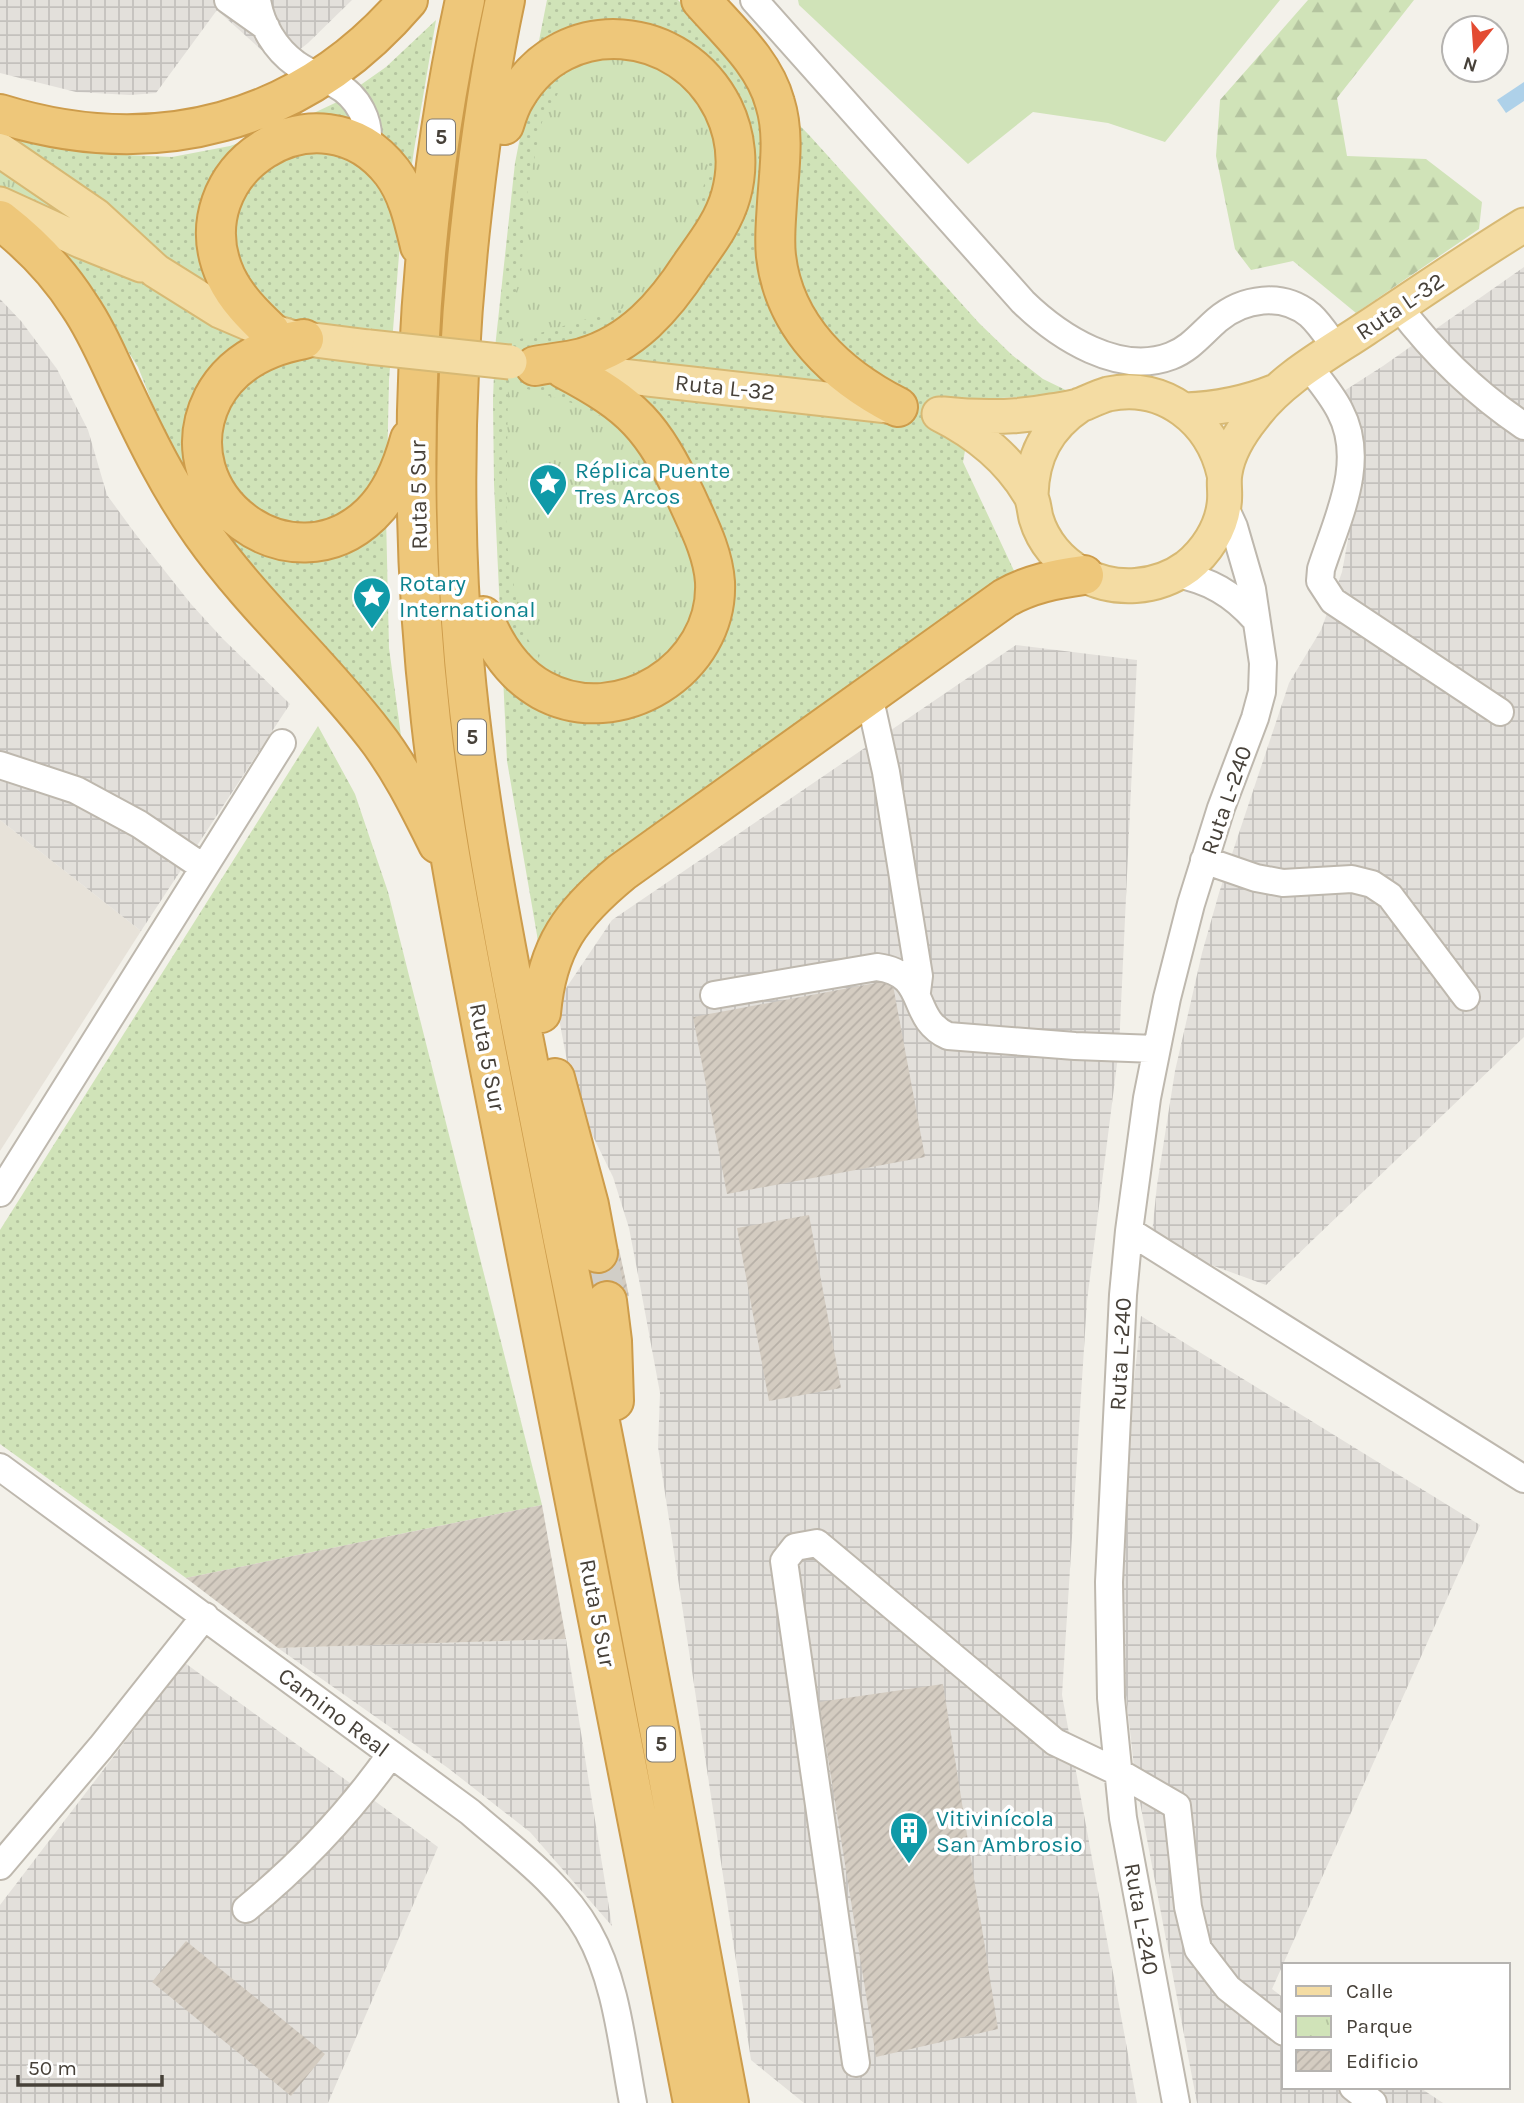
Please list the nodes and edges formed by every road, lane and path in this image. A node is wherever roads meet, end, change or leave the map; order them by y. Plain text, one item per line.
1 (228, 0) edge
2 (257, 0) edge
3 (408, 0) edge
4 (465, 0) edge
5 (505, 0) edge
6 (522, 0) edge
7 (701, 0) edge
8 (754, 0) edge
9 (266, 27) junction
10 (322, 78) junction
11 (0, 114) edge
12 (504, 125) junction
13 (367, 148) junction
14 (0, 149) edge
15 (0, 204) edge
16 (0, 220) edge
17 (1524, 225) edge
18 (156, 271) junction
19 (425, 275) junction
20 (1399, 307) junction
21 (287, 335) junction
22 (1336, 348) junction
23 (536, 366) junction
24 (1308, 367) junction
25 (1278, 390) junction
26 (1080, 405) junction
27 (898, 407) junction
28 (1185, 410) junction
29 (417, 413) junction
30 (939, 414) junction
31 (1524, 425) edge
32 (1224, 490) junction
33 (1031, 495) junction
34 (1176, 574) junction
35 (1084, 575) junction
36 (483, 616) junction
37 (1255, 619) junction
38 (869, 695) junction
39 (1500, 712) dead end
40 (282, 743) dead end
41 (0, 765) edge
42 (1204, 860) junction
43 (203, 867) junction
44 (457, 894) junction
45 (917, 992) junction
46 (714, 995) dead end
47 (1466, 997) dead end
48 (541, 1013) junction
49 (1156, 1049) junction
50 (0, 1193) edge
51 (1129, 1231) junction
52 (598, 1254) tunnel mouth
53 (607, 1301) tunnel mouth
54 (609, 1466) junction
55 (0, 1467) edge
56 (1524, 1479) edge
57 (205, 1616) junction
58 (391, 1754) junction
59 (1120, 1773) junction
60 (0, 1866) edge
61 (246, 1909) dead end
62 (1282, 2030) edge
63 (856, 2063) dead end
64 (1356, 2089) edge
65 (633, 2103) edge
66 (693, 2103) edge
67 (729, 2103) edge
68 (1176, 2103) edge
69 (1373, 2103) edge

1 - 9 street
2 - 9 street
3 - 10 highway
4 - 19 highway, Ruta 5 Sur / 5
5 - 54 highway, Ruta 5 Sur / 5
6 - 12 highway
7 - 27 highway
8 - 22 street
9 - 10 street
10 - 11 highway
10 - 13 street
12 - 23 highway
12 - 36 highway
13 - 19 highway
13 - 21 highway
14 - 18 main road
15 - 18 main road
16 - 44 highway
17 - 20 main road, Ruta L-32
18 - 21 main road, Ruta L-32
19 - 29 highway, Ruta 5 Sur / 5
20 - 22 main road, Ruta L-32
20 - 31 street
21 - 23 main road, Ruta L-32, bridge
21 - 29 highway
22 - 24 main road, Ruta L-32
23 - 27 main road, Ruta L-32
23 - 36 highway
24 - 25 main road, Ruta L-32
24 - 39 street
25 - 28 main road, Ruta L-32
25 - 32 main road, Ruta L-32
26 - 28 main road, Ruta L-32
26 - 30 main road, Ruta L-32
26 - 33 main road
27 - 30 main road, Ruta L-32
28 - 32 main road
29 - 44 highway, Ruta 5 Sur / 5
30 - 33 main road, Ruta L-32
32 - 34 main road, Ruta L-32
32 - 37 street, Ruta L-240
33 - 35 main road, Ruta L-32
34 - 35 main road, Ruta L-32
34 - 37 street
35 - 38 highway
36 - 48 highway
37 - 42 street, Ruta L-240
38 - 45 street
38 - 48 highway
40 - 43 street
41 - 43 street
42 - 47 street
42 - 49 street, Ruta L-240
43 - 50 street
44 - 66 highway, Ruta 5 Sur / 5
45 - 46 street
45 - 49 street
48 - 52 highway
49 - 51 street, Ruta L-240
51 - 56 street
51 - 59 street, Ruta L-240
53 - 54 highway
54 - 67 highway, Ruta 5 Sur / 5
55 - 57 street, Camino Real
57 - 58 street, Camino Real
57 - 60 street
58 - 61 street
58 - 65 street, Camino Real
59 - 62 street
59 - 63 street
59 - 68 street, Ruta L-240
64 - 69 street

